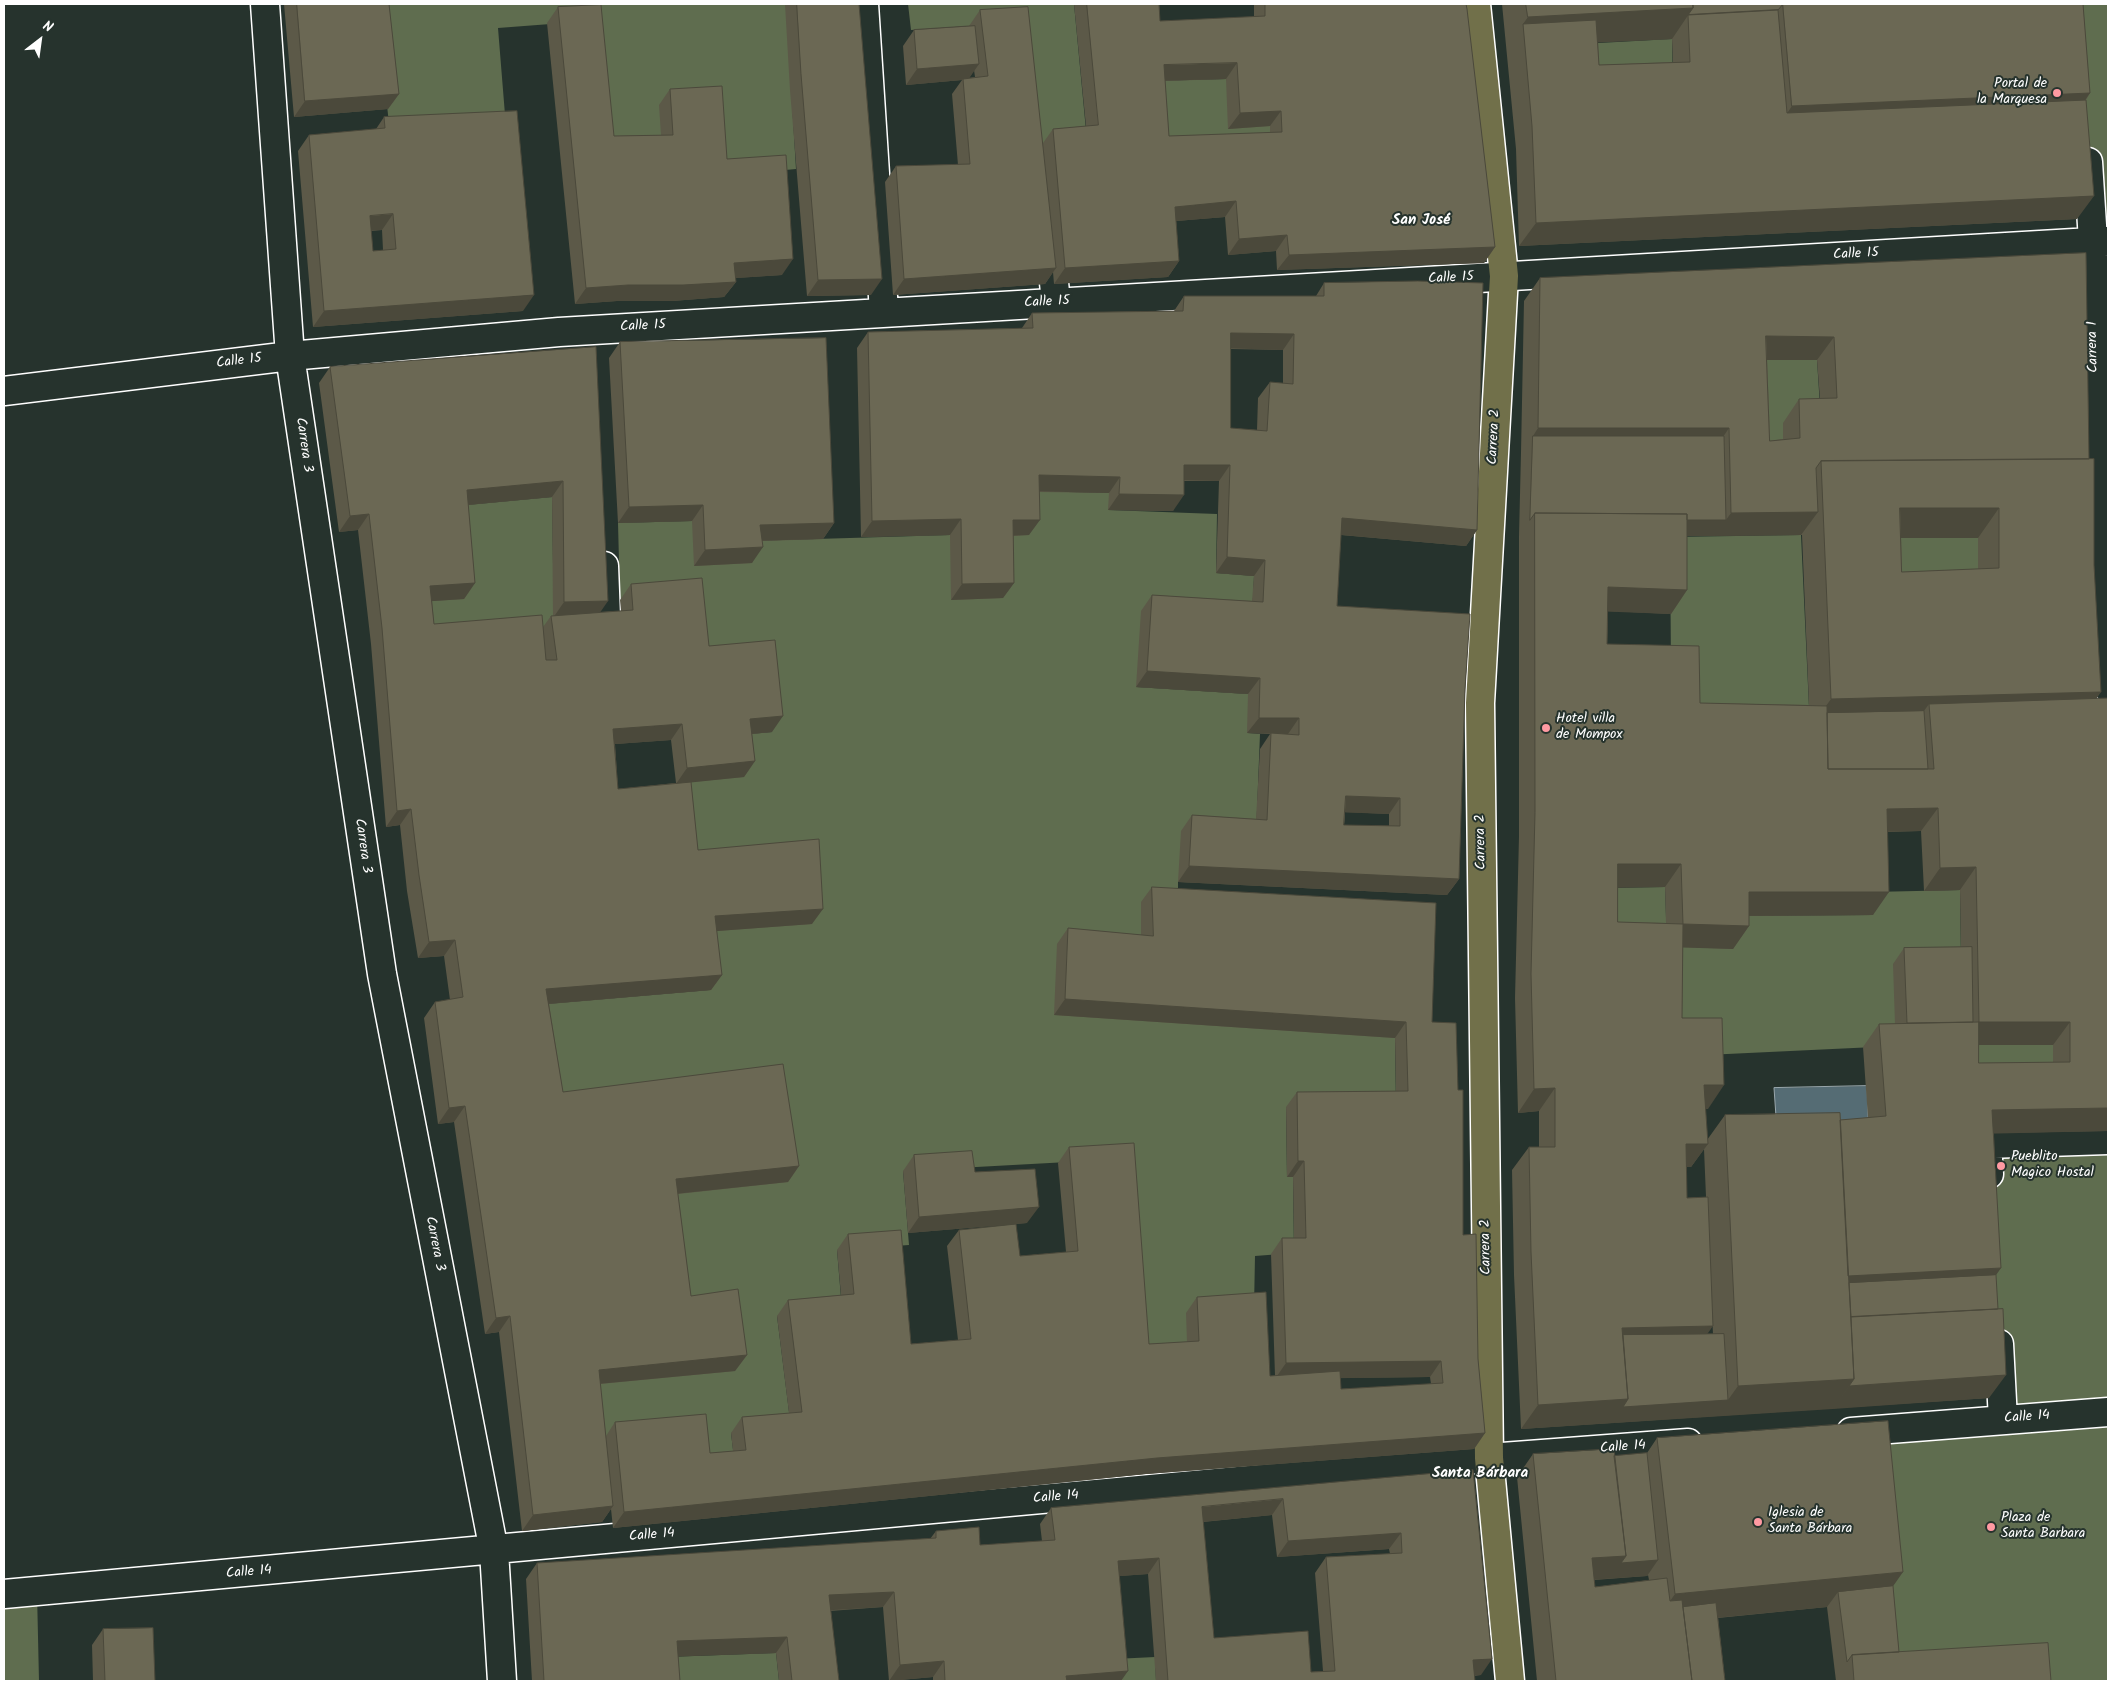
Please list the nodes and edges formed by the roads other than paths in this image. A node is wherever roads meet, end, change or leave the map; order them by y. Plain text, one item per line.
1 (265, 4) edge
2 (864, 4) edge
3 (1476, 4) edge
4 (2087, 141) edge
5 (1046, 206) edge
6 (2100, 241) edge
7 (1504, 276) junction
8 (1056, 302) junction
9 (884, 312) junction
10 (290, 356) junction
11 (4, 391) edge
12 (603, 538) edge
13 (2102, 542) edge
14 (606, 617) edge
15 (2108, 688) edge
16 (2108, 1140) edge
17 (1990, 1203) edge
18 (1997, 1321) edge
19 (2108, 1412) edge
20 (2003, 1420) junction
21 (1826, 1434) edge
22 (1716, 1441) edge
23 (1489, 1458) junction
24 (494, 1550) junction
25 (4, 1594) edge
26 (502, 1681) edge
27 (1510, 1681) edge

1 - 10 street, Carrera 3
2 - 9 street
3 - 7 main road, Carrera 2
4 - 6 street, Carrera 1
5 - 8 street
6 - 7 street, Calle 15
6 - 13 street, Carrera 1
7 - 8 street, Calle 15
7 - 23 main road, Carrera 2
8 - 9 street, Calle 15
9 - 10 street, Calle 15
10 - 11 street, Calle 15
10 - 24 street, Carrera 3
12 - 14 street
13 - 15 street, Carrera 1
16 - 17 street
18 - 20 street
19 - 20 street, Calle 14
20 - 21 street, Calle 14
22 - 23 street, Calle 14
23 - 24 street, Calle 14
23 - 27 main road, Carrera 2
24 - 25 street, Calle 14
24 - 26 street, Carrera 3

